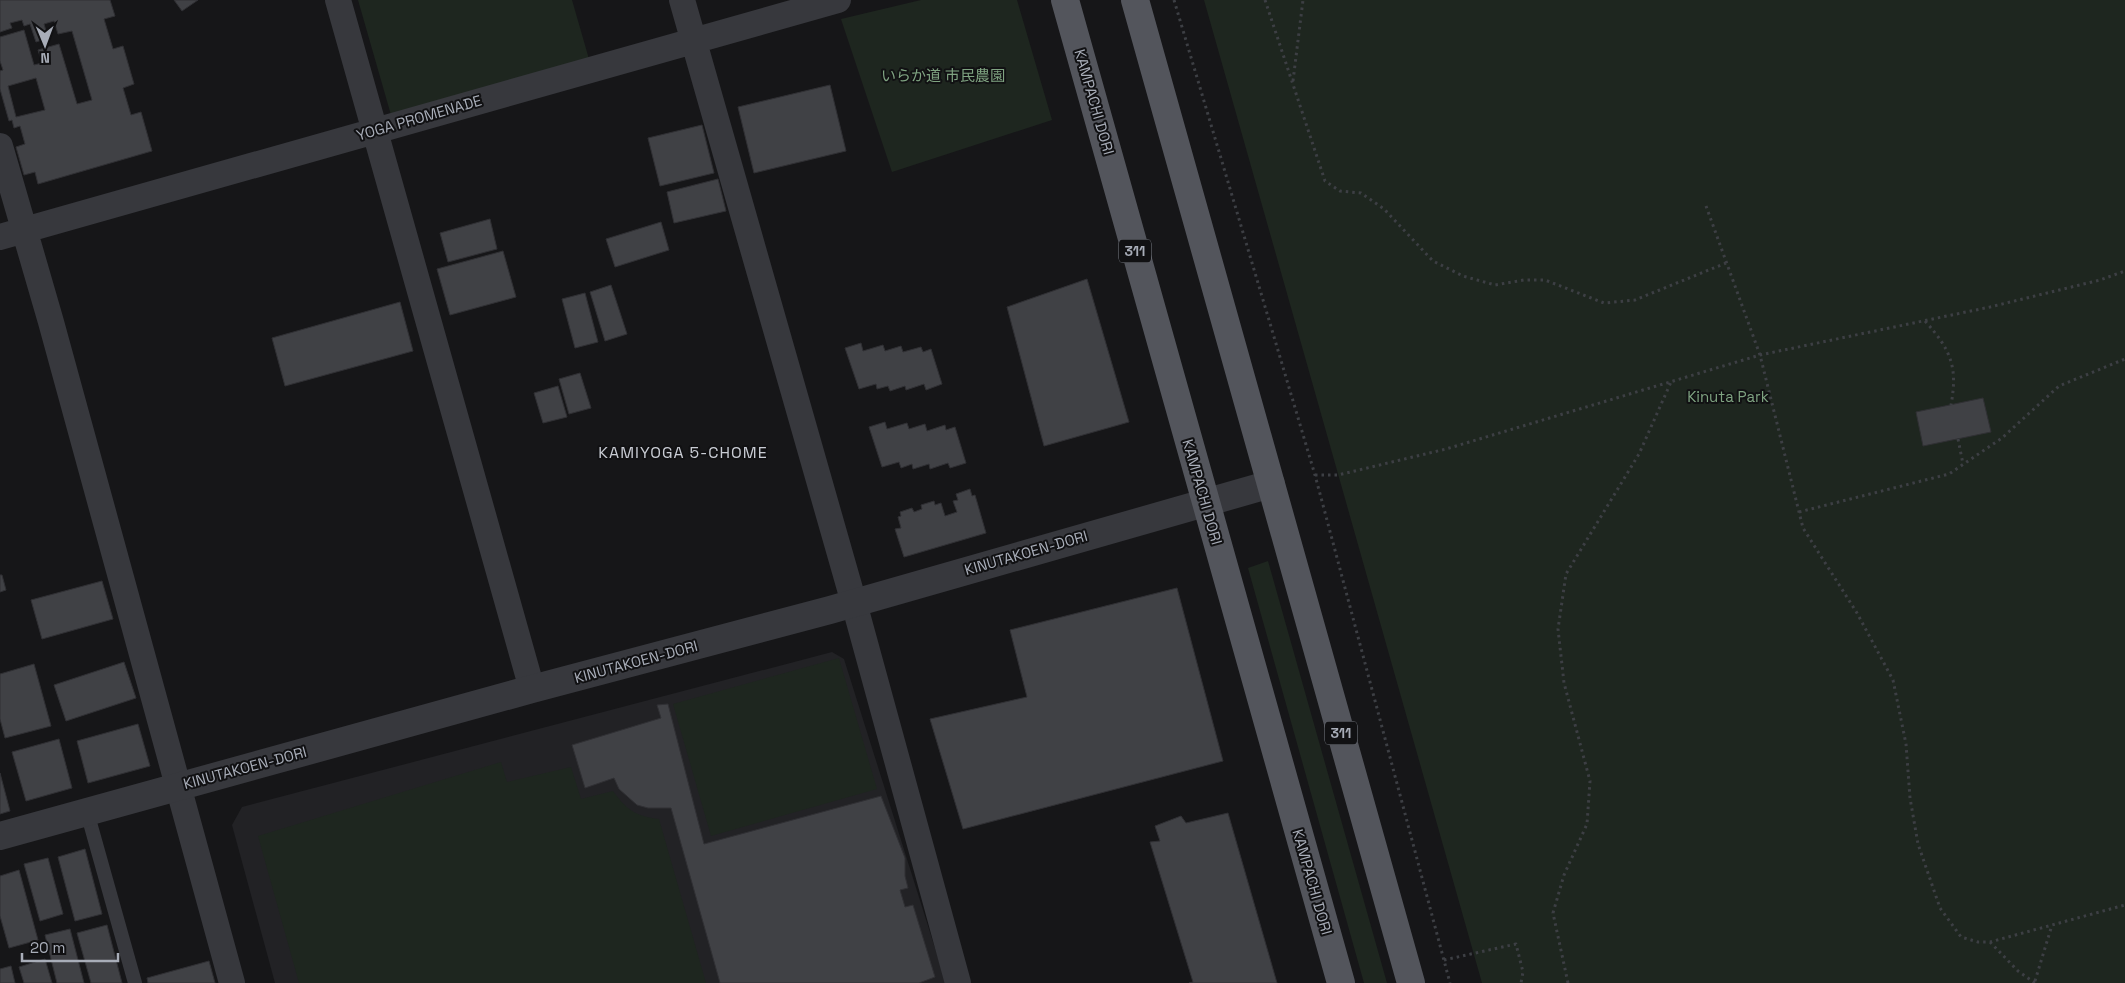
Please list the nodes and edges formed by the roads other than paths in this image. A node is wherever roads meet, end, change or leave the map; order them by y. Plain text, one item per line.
1 (338, 0) edge
2 (682, 0) edge
3 (838, 0) edge
4 (1066, 0) edge
5 (1135, 0) edge
6 (692, 40) junction
7 (375, 130) junction
8 (0, 146) edge
9 (25, 230) junction
10 (0, 237) edge
11 (1271, 484) junction
12 (1205, 502) junction
13 (854, 603) junction
14 (532, 689) junction
15 (177, 787) junction
16 (87, 812) junction
17 (0, 836) edge
18 (135, 983) edge
19 (232, 983) edge
20 (958, 983) edge
21 (1341, 983) edge
22 (1411, 983) edge

1 - 7 street
2 - 6 street
3 - 6 street, YOGA PROMENADE
4 - 12 main road, KAMPACHI DORI / 311
5 - 11 main road, 311
6 - 7 street, YOGA PROMENADE
6 - 13 street
7 - 9 street, YOGA PROMENADE
7 - 14 street
8 - 9 street
9 - 10 street, YOGA PROMENADE
9 - 15 street
11 - 12 street, KINUTAKOEN-DORI
11 - 22 main road, 311
12 - 13 street, KINUTAKOEN-DORI
12 - 21 main road, KAMPACHI DORI / 311
13 - 14 street, KINUTAKOEN-DORI
13 - 20 street
14 - 15 street, KINUTAKOEN-DORI
15 - 16 street, KINUTAKOEN-DORI
15 - 19 street
16 - 17 street, KINUTAKOEN-DORI
16 - 18 lane

